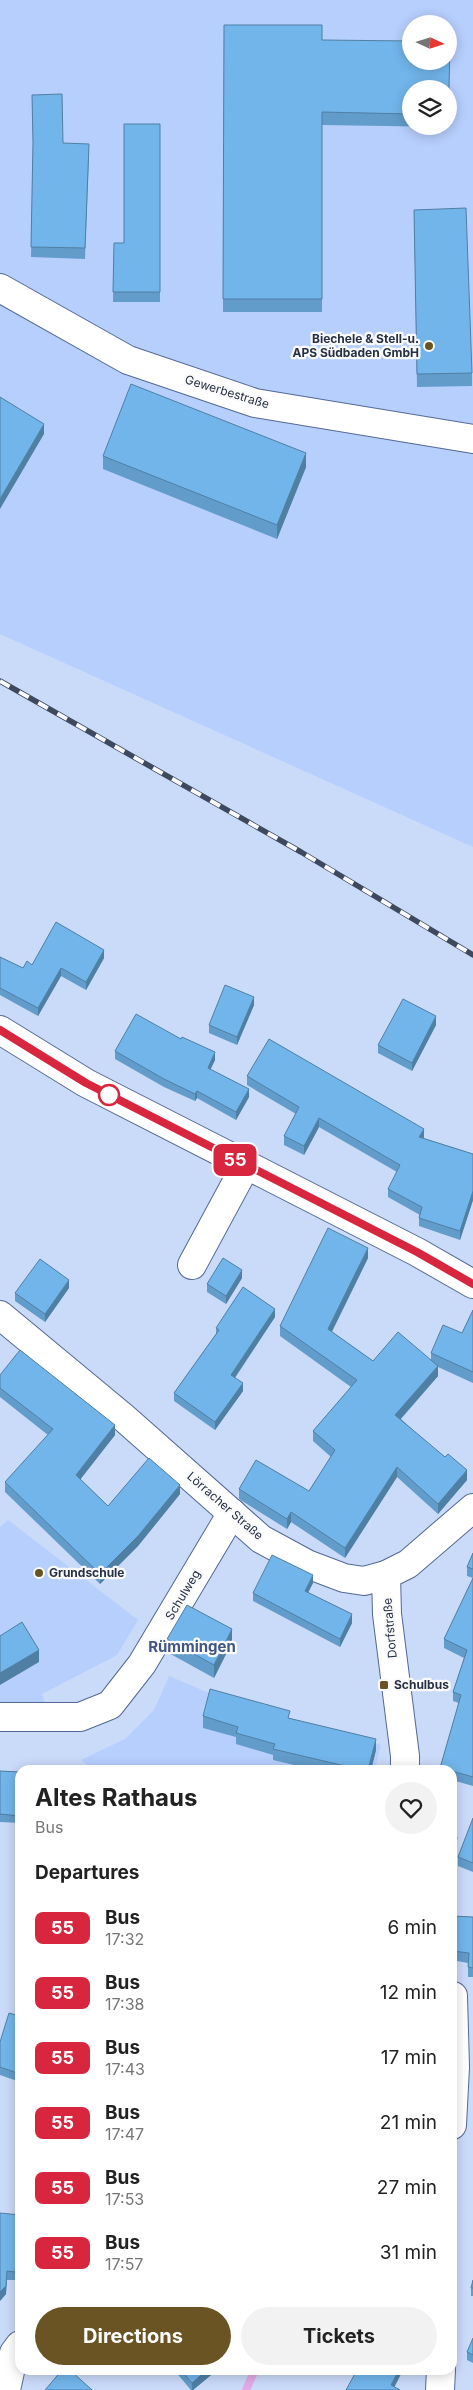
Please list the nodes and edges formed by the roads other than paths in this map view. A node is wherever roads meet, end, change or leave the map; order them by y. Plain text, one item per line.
1 (0, 288) edge
2 (473, 439) edge
3 (0, 1030) edge
4 (246, 1165) junction
5 (192, 1265) dead end
6 (473, 1284) edge
7 (0, 1315) edge
8 (473, 1508) edge
9 (232, 1513) junction
10 (386, 1575) junction
11 (0, 1717) edge
12 (404, 1765) edge
13 (457, 1997) edge
14 (473, 1999) edge
15 (11, 2348) edge
16 (441, 2375) edge
17 (6, 2390) edge
18 (440, 2390) edge

1 - 2 street, Gewerbestraße
3 - 4 street
4 - 5 street
4 - 6 street
7 - 9 street, Lörracher Straße
8 - 10 street, Lörracher Straße
9 - 10 street, Lörracher Straße
9 - 11 street, Schulweg
10 - 12 street, Dorfstraße
13 - 14 street
15 - 17 street
16 - 18 street

